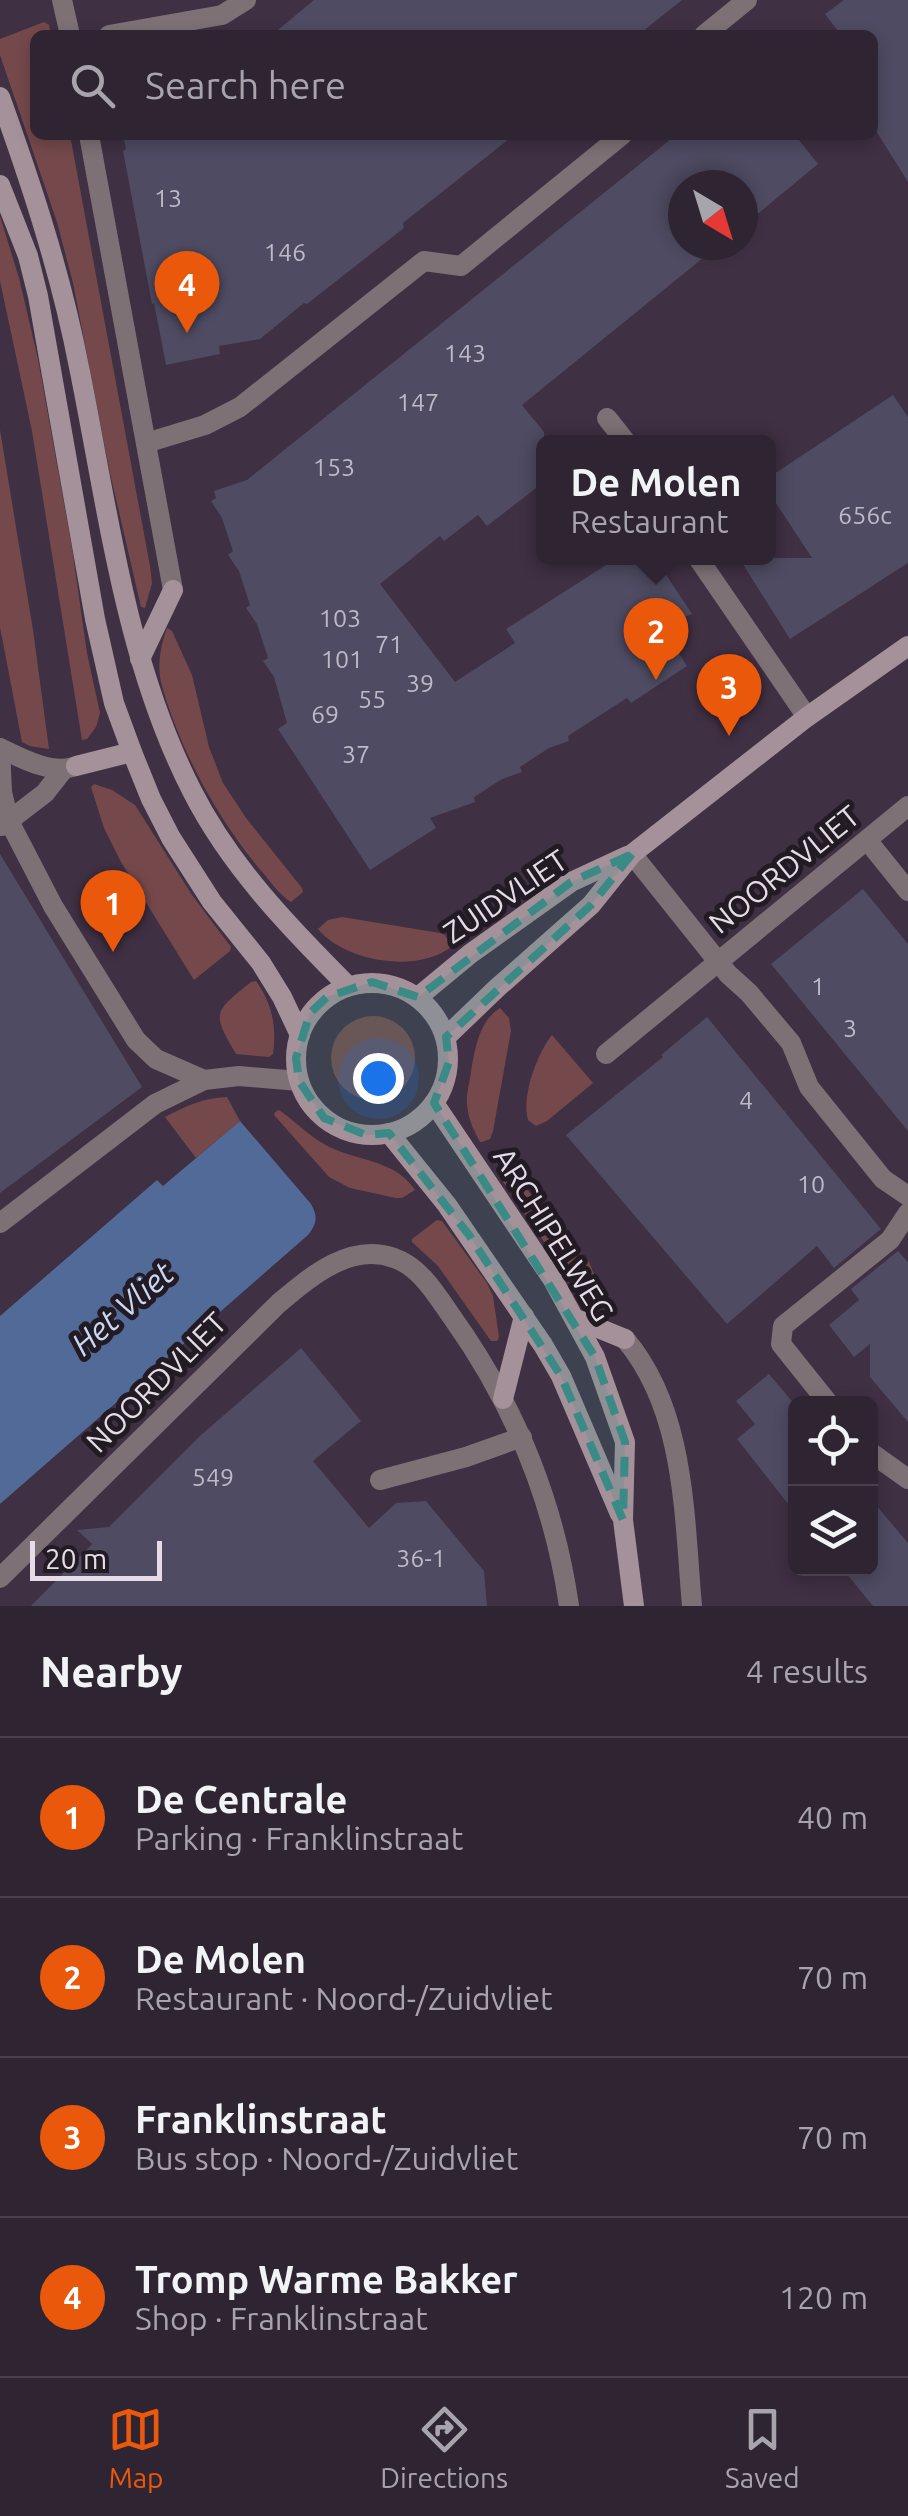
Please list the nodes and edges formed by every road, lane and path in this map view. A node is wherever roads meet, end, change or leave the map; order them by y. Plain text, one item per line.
1 (62, 0) edge
2 (246, 0) edge
3 (747, 0) edge
4 (69, 30) edge
5 (138, 30) edge
6 (710, 30) edge
7 (0, 97) edge
8 (90, 140) edge
9 (616, 140) edge
10 (0, 185) edge
11 (607, 418) dead end
12 (620, 435) edge
13 (146, 443) junction
14 (703, 565) edge
15 (173, 590) joint
16 (908, 646) edge
17 (140, 659) junction
18 (807, 718) junction
19 (0, 748) edge
20 (132, 752) junction
21 (69, 768) junction
22 (908, 806) edge
23 (3, 823) edge
24 (866, 840) junction
25 (632, 854) junction
26 (908, 891) edge
27 (717, 962) junction
28 (348, 986) junction
29 (418, 997) junction
30 (300, 1035) junction
31 (446, 1037) junction
32 (606, 1054) dead end
33 (204, 1080) junction
34 (299, 1082) junction
35 (434, 1103) junction
36 (389, 1133) junction
37 (908, 1196) edge
38 (908, 1213) edge
39 (0, 1223) edge
40 (524, 1316) junction
41 (576, 1319) junction
42 (625, 1339) joint
43 (822, 1396) edge
44 (504, 1399) junction
45 (522, 1437) junction
46 (878, 1458) edge
47 (908, 1479) edge
48 (380, 1480) dead end
49 (623, 1520) junction
50 (0, 1578) edge
51 (569, 1606) edge
52 (634, 1606) edge
53 (692, 1606) edge

1 - 4 street
2 - 5 street
3 - 6 street
7 - 17 main road
8 - 13 street
9 - 13 street
10 - 20 main road
11 - 12 street
13 - 15 street
14 - 18 street
15 - 17 main road
16 - 18 main road
17 - 28 main road
18 - 25 main road
19 - 21 street
19 - 23 street
20 - 21 main road
20 - 30 main road
21 - 23 street
22 - 24 street, NOORDVLIET
23 - 33 street
24 - 26 street
24 - 27 street, NOORDVLIET
25 - 27 street
25 - 29 main road, ZUIDVLIET
25 - 31 main road
27 - 32 street, NOORDVLIET
27 - 37 street
28 - 29 main road
28 - 30 main road
29 - 31 main road
30 - 34 main road
31 - 35 main road
33 - 34 street
33 - 39 street
34 - 36 main road
35 - 36 main road
35 - 41 main road, ARCHIPELWEG
36 - 40 main road, ARCHIPELWEG
38 - 43 street
40 - 44 main road
40 - 49 main road, ARCHIPELWEG
41 - 42 main road
41 - 49 main road, ARCHIPELWEG
42 - 53 street, ARCHIPELWEG
44 - 45 street
44 - 50 street, NOORDVLIET
45 - 48 street
45 - 51 street
46 - 47 street
49 - 52 main road, ARCHIPELWEG

